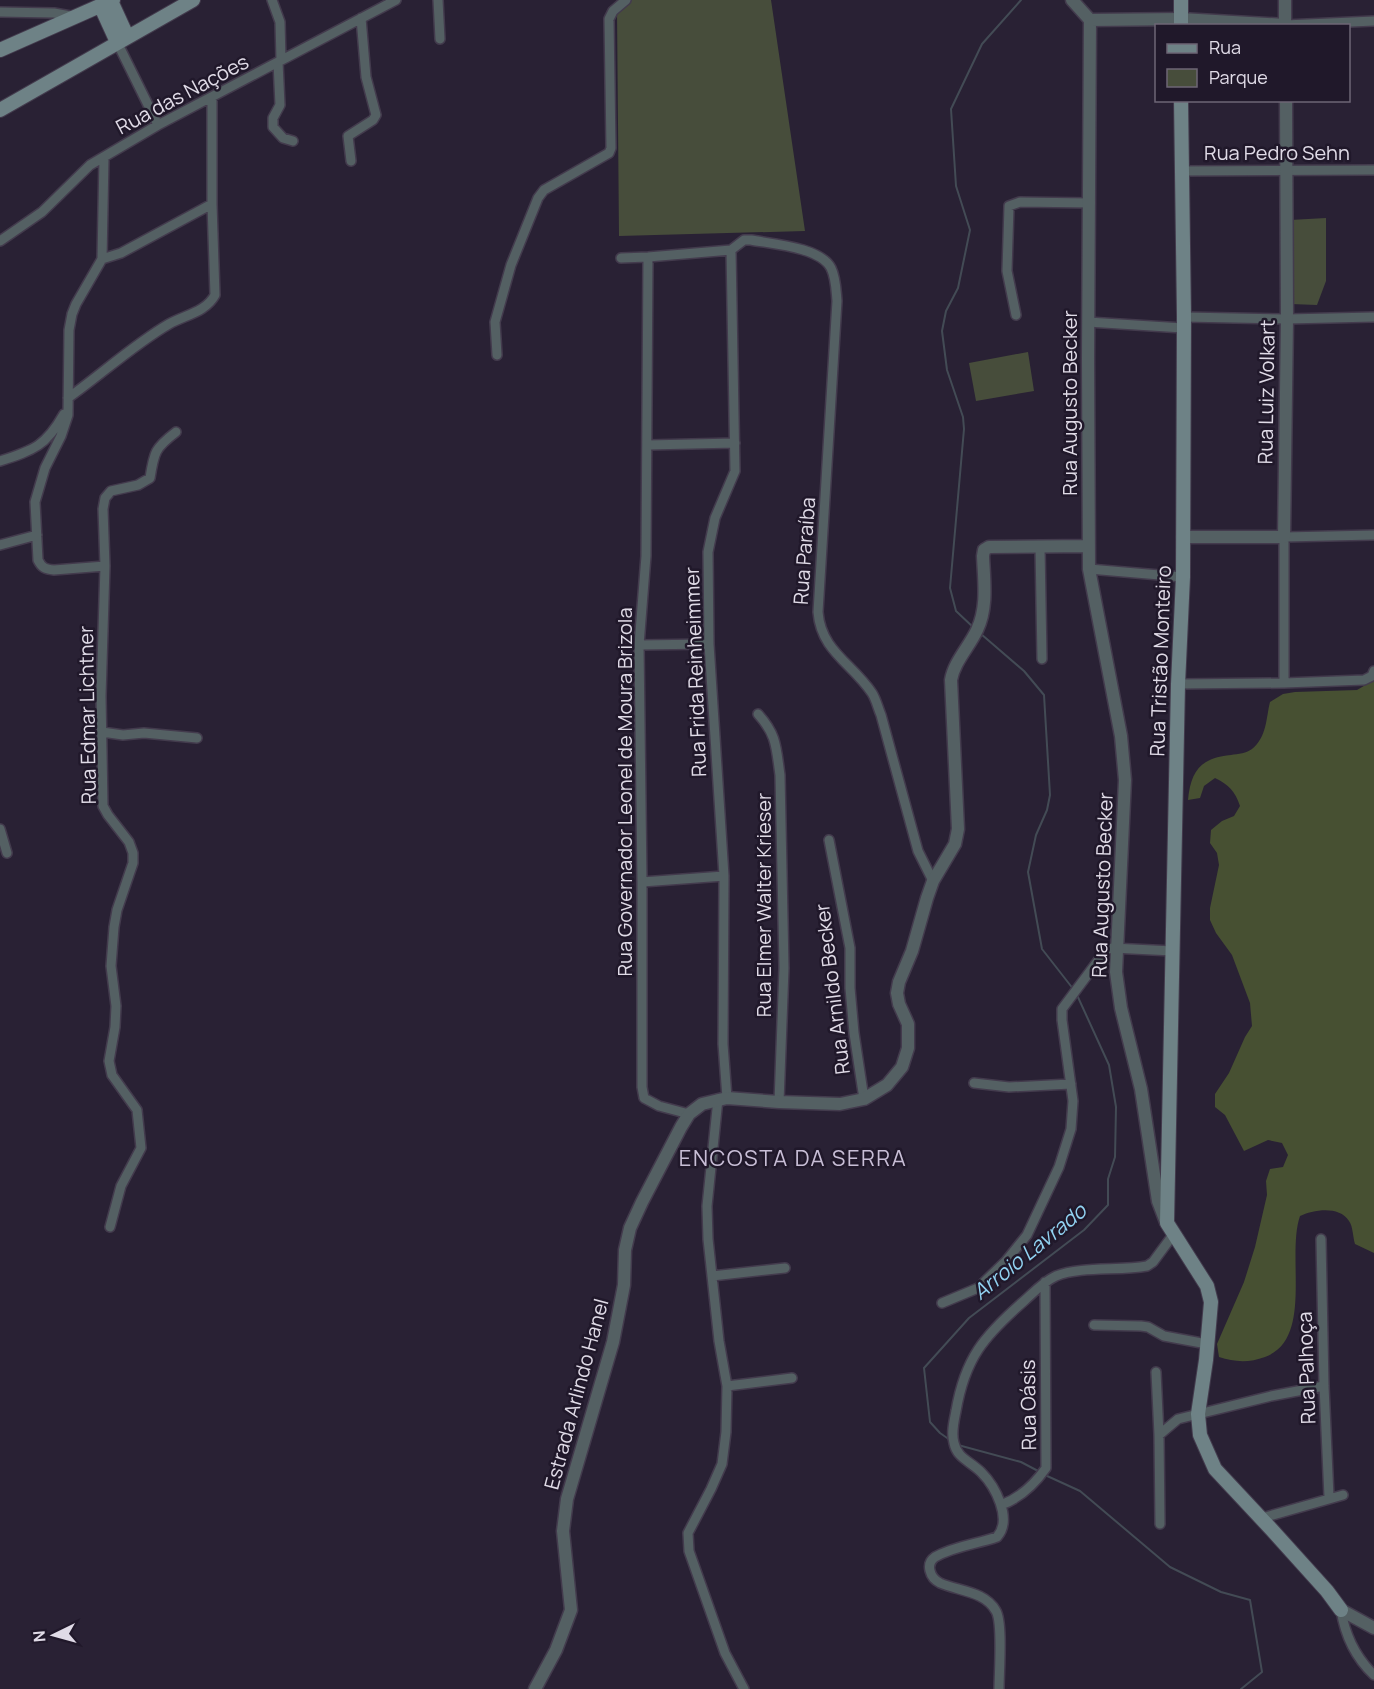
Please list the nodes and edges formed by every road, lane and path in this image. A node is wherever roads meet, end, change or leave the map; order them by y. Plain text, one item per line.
1 (194, 0) edge
2 (272, 0) edge
3 (396, 0) edge
4 (438, 0) edge
5 (626, 0) edge
6 (1072, 0) edge
7 (1181, 0) edge
8 (1285, 0) edge
9 (108, 3) edge
10 (0, 12) edge
11 (78, 17) junction
12 (361, 18) junction
13 (1090, 20) junction
14 (1374, 21) edge
15 (1181, 22) edge
16 (1250, 24) edge
17 (1285, 24) edge
18 (1307, 24) edge
19 (120, 35) junction
20 (441, 39) dead end
21 (0, 50) edge
22 (279, 61) junction
23 (212, 97) junction
24 (1181, 102) edge
25 (1286, 102) edge
26 (0, 110) edge
27 (158, 125) junction
28 (293, 141) dead end
29 (104, 157) junction
30 (351, 161) dead end
31 (1286, 169) junction
32 (1374, 170) edge
33 (1180, 171) junction
34 (1090, 203) junction
35 (212, 204) junction
36 (0, 241) edge
37 (731, 250) junction
38 (648, 257) junction
39 (621, 258) dead end
40 (102, 259) junction
41 (1016, 315) dead end
42 (1374, 317) edge
43 (1287, 319) junction
44 (1088, 322) junction
45 (1184, 322) junction
46 (497, 355) dead end
47 (68, 402) junction
48 (176, 432) dead end
49 (735, 443) junction
50 (648, 445) junction
51 (0, 461) edge
52 (37, 535) junction
53 (1374, 535) edge
54 (1183, 537) junction
55 (1284, 537) junction
56 (0, 545) edge
57 (1088, 546) junction
58 (1040, 547) junction
59 (105, 566) junction
60 (1089, 569) junction
61 (1183, 577) junction
62 (709, 644) junction
63 (639, 645) junction
64 (1042, 659) dead end
65 (1374, 671) edge
66 (1284, 683) junction
67 (1178, 684) junction
68 (758, 714) dead end
69 (102, 732) junction
70 (197, 738) dead end
71 (0, 829) edge
72 (829, 840) dead end
73 (7, 853) dead end
74 (724, 876) junction
75 (933, 881) junction
76 (642, 882) junction
77 (1117, 948) junction
78 (1173, 951) junction
79 (974, 1083) dead end
80 (1071, 1084) junction
81 (722, 1098) junction
82 (864, 1099) junction
83 (779, 1102) junction
84 (689, 1114) junction
85 (110, 1227) dead end
86 (1170, 1229) junction
87 (1321, 1239) dead end
88 (785, 1268) dead end
89 (712, 1276) junction
90 (1045, 1281) junction
91 (942, 1303) dead end
92 (1094, 1325) dead end
93 (1207, 1344) junction
94 (1156, 1372) dead end
95 (792, 1378) dead end
96 (727, 1386) junction
97 (1324, 1386) junction
98 (1198, 1414) junction
99 (1159, 1435) junction
100 (1343, 1495) dead end
101 (1329, 1497) junction
102 (1000, 1505) junction
103 (1262, 1518) junction
104 (1160, 1524) dead end
105 (1341, 1610) junction
106 (1374, 1628) edge
107 (1374, 1675) edge
108 (535, 1689) edge
109 (744, 1689) edge
110 (999, 1689) edge

1 - 19 main road
2 - 22 street
3 - 12 street, Rua das Nações
4 - 20 street
5 - 46 street
6 - 13 street
7 - 15 main road
8 - 17 street
9 - 11 main road
9 - 19 main road
10 - 11 street
11 - 21 main road
12 - 22 street, Rua das Nações
12 - 30 street
13 - 15 street
13 - 34 street, Rua Augusto Becker
14 - 18 street
15 - 16 street
19 - 26 main road
19 - 27 street
22 - 23 street, Rua das Nações
22 - 28 street
23 - 27 street, Rua das Nações
23 - 35 street
24 - 33 main road, Rua Tristão Monteiro
25 - 31 street, Rua Luiz Volkart
27 - 29 street, Rua das Nações
29 - 36 street, Rua das Nações
29 - 40 street
31 - 32 street, Rua Pedro Sehn
31 - 33 street, Rua Pedro Sehn
31 - 43 street, Rua Luiz Volkart
33 - 45 main road, Rua Tristão Monteiro
34 - 41 street
34 - 44 street, Rua Augusto Becker
35 - 40 street
35 - 47 street
37 - 38 street
37 - 49 street, Rua Frida Reinheimmer
37 - 75 street, Rua Paraíba
38 - 39 street
38 - 50 street, Rua Governador Leonel de Moura Brizola
40 - 47 street
42 - 43 street
43 - 45 street
43 - 55 street, Rua Luiz Volkart
44 - 45 street
44 - 57 street, Rua Augusto Becker
45 - 54 main road, Rua Tristão Monteiro
47 - 51 street
47 - 52 street
48 - 59 street, Rua Edmar Lichtner
49 - 50 street
49 - 62 street, Rua Frida Reinheimmer
50 - 63 street, Rua Governador Leonel de Moura Brizola
52 - 56 street
52 - 59 street
53 - 55 street
54 - 55 street
54 - 61 main road, Rua Tristão Monteiro
55 - 66 street, Rua Luiz Volkart
57 - 58 street
57 - 60 street, Rua Augusto Becker
58 - 64 street
58 - 75 street
59 - 69 street, Rua Edmar Lichtner
60 - 61 street
60 - 77 street, Rua Augusto Becker
61 - 67 main road, Rua Tristão Monteiro
62 - 63 street
62 - 74 street, Rua Frida Reinheimmer
63 - 76 street, Rua Governador Leonel de Moura Brizola
65 - 66 street
66 - 67 street
67 - 78 main road, Rua Tristão Monteiro
68 - 83 street, Rua Elmer Walter Krieser
69 - 70 street
69 - 85 street, Rua Edmar Lichtner
71 - 73 street
72 - 82 street, Rua Arnildo Becker
74 - 76 street
74 - 81 street, Rua Frida Reinheimmer
75 - 82 street
76 - 84 street, Rua Governador Leonel de Moura Brizola
77 - 78 street
77 - 80 street
77 - 86 street, Rua Augusto Becker
78 - 86 main road, Rua Tristão Monteiro
79 - 80 street
80 - 91 street
81 - 83 street
81 - 84 street
81 - 89 street, Rua Frida Reinheimmer
82 - 83 street
84 - 108 street, Estrada Arlindo Hanel
86 - 90 street
86 - 93 main road, Rua Augusto Becker
87 - 97 street, Rua Palhoça
88 - 89 street
89 - 96 street, Rua Frida Reinheimmer
90 - 102 street, Rua Oásis
90 - 102 street
92 - 93 street
93 - 98 main road, Rua Augusto Becker
94 - 99 street
95 - 96 street
96 - 109 street, Rua Frida Reinheimmer
97 - 98 street
97 - 101 street, Rua Palhoça
98 - 99 street
98 - 103 main road, Rua Augusto Becker
99 - 104 street
100 - 101 street
101 - 103 street
102 - 110 street
103 - 105 main road, Rua Augusto Becker
105 - 106 street
105 - 107 street, Rua Augusto Becker

